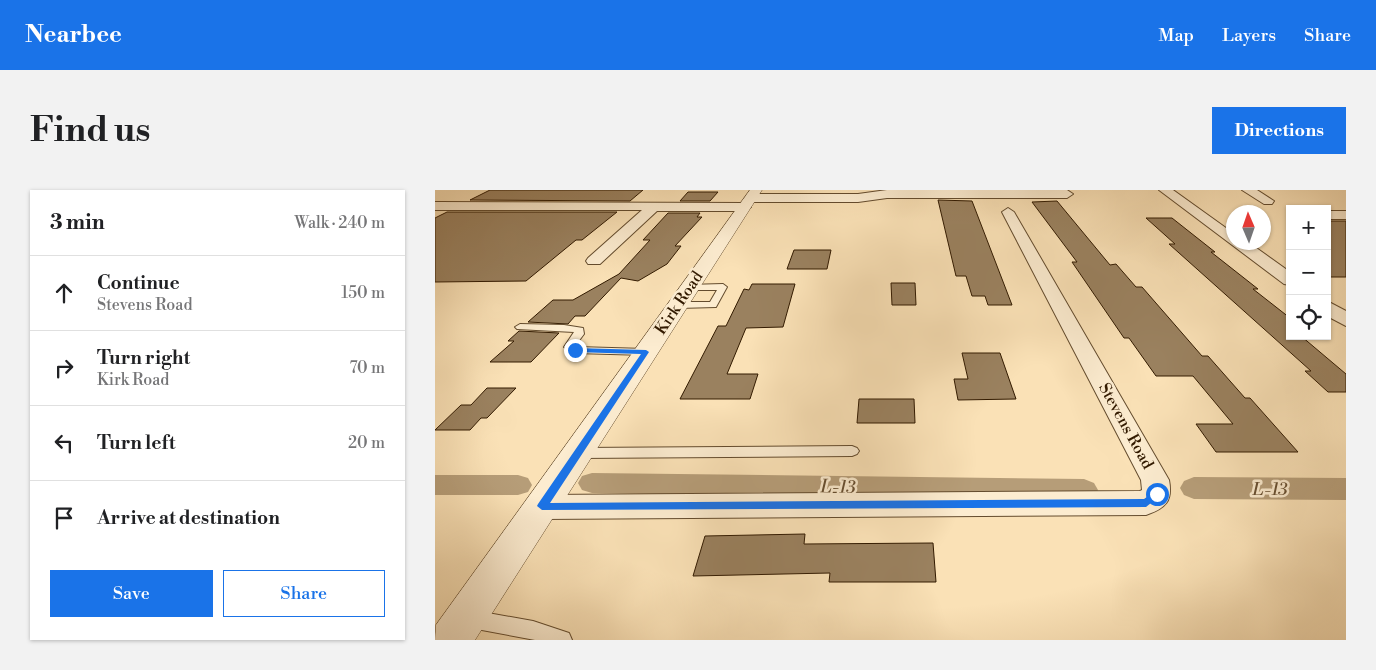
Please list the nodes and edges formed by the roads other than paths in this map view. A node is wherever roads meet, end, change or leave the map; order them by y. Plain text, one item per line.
1 (1165, 190) edge
2 (1248, 190) edge
3 (1067, 194) dead end
4 (750, 198) edge
5 (1268, 201) dead end
6 (435, 206) edge
7 (655, 206) junction
8 (1008, 212) dead end
9 (1331, 215) edge
10 (1346, 215) edge
11 (1226, 234) edge
12 (1249, 250) edge
13 (594, 261) dead end
14 (1286, 277) edge
15 (1331, 310) edge
16 (1346, 320) edge
17 (520, 327) dead end
18 (646, 352) junction
19 (851, 450) dead end
20 (578, 452) junction
21 (542, 506) junction
22 (459, 629) edge
23 (561, 640) edge

1 - 11 street
2 - 5 street
3 - 4 street
4 - 7 street
4 - 18 street, Kirk Road
6 - 7 street
7 - 13 street
8 - 21 street, Stevens Road
9 - 10 street
12 - 14 street
15 - 16 street
17 - 18 lane
18 - 20 street, Kirk Road
19 - 20 lane
20 - 21 street, Kirk Road
21 - 22 street, Kirk Road
22 - 23 lane

